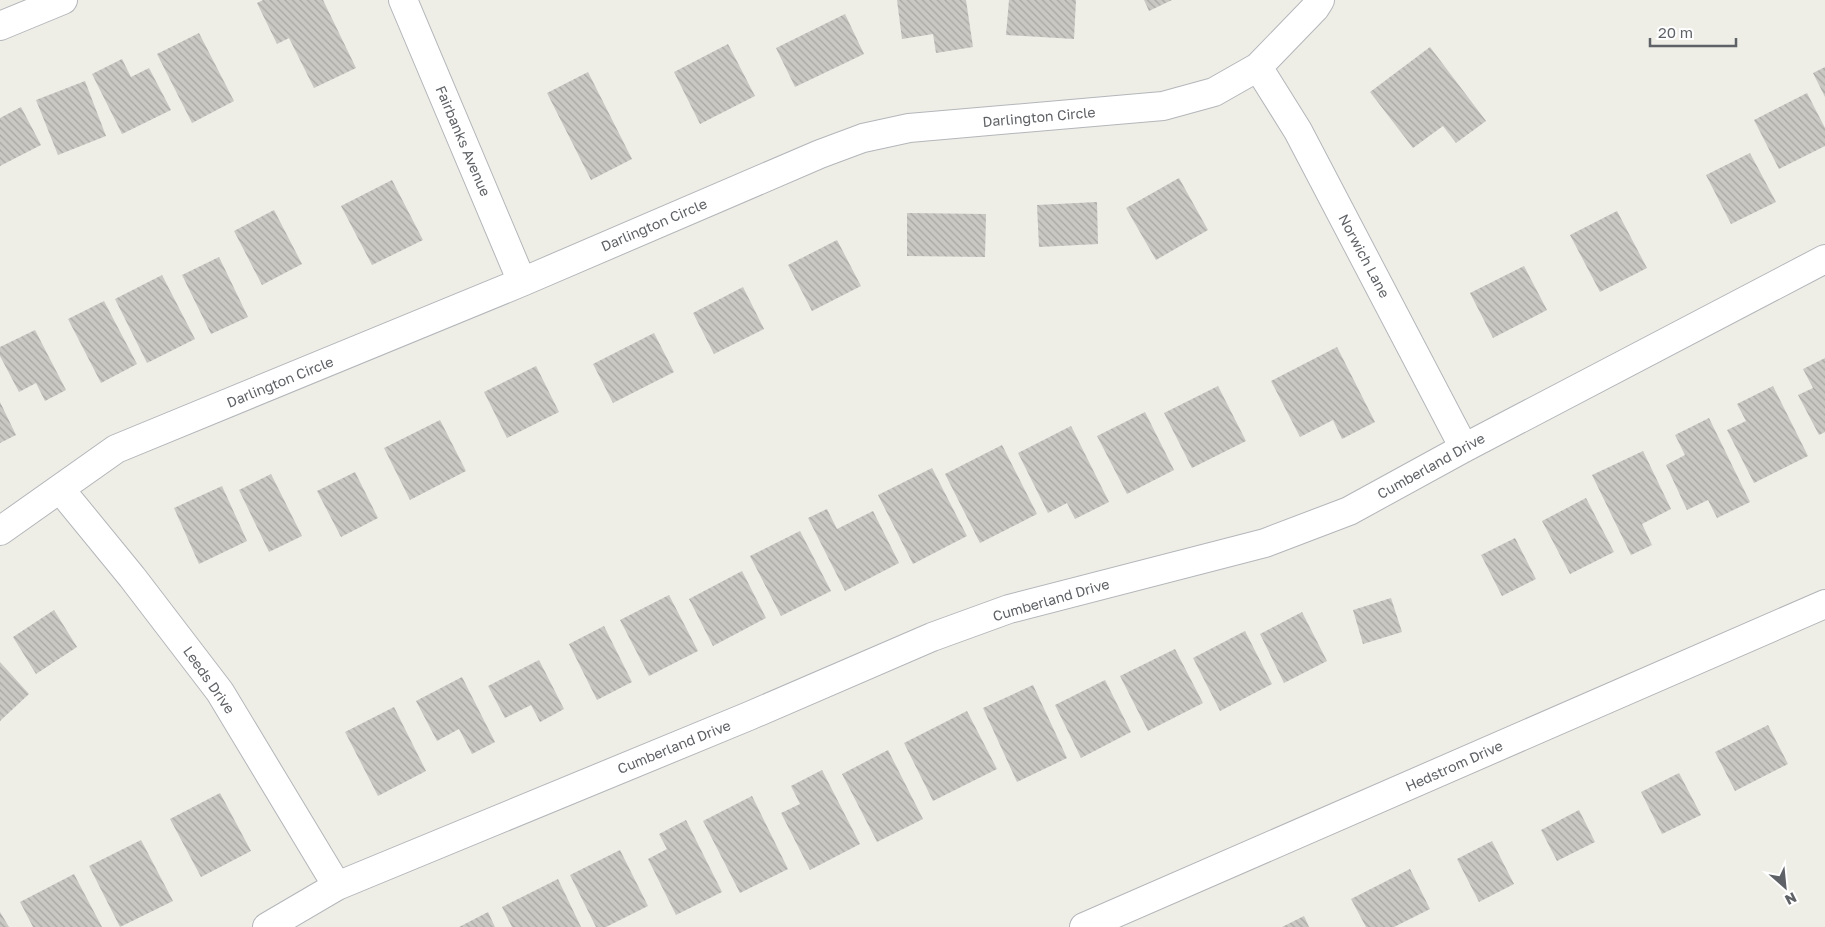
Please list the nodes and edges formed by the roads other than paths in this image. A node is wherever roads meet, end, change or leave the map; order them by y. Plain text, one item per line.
1 (63, 0) edge
2 (403, 0) edge
3 (1320, 0) edge
4 (0, 26) edge
5 (1258, 67) junction
6 (1825, 259) edge
7 (522, 282) junction
8 (1464, 448) junction
9 (60, 489) junction
10 (0, 531) edge
11 (1825, 604) edge
12 (337, 886) junction
13 (267, 927) edge
14 (1084, 927) edge

1 - 4 street
2 - 7 street, Fairbanks Avenue
3 - 5 street, Darlington Circle
5 - 7 street, Darlington Circle
5 - 8 street, Norwich Lane
6 - 8 street, Cumberland Drive
7 - 9 street, Darlington Circle
8 - 12 street, Cumberland Drive
9 - 10 street, Darlington Circle
9 - 12 street, Leeds Drive
11 - 14 street, Hedstrom Drive
12 - 13 street, Cumberland Drive

